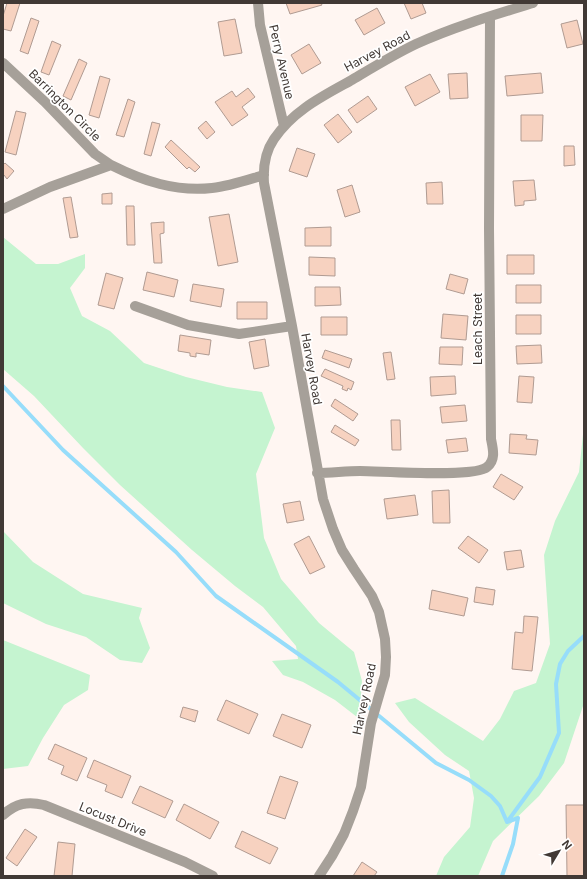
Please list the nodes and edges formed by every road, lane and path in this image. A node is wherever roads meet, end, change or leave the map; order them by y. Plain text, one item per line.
1 (258, 3) edge
2 (533, 3) edge
3 (490, 17) junction
4 (3, 63) edge
5 (284, 126) junction
6 (111, 165) junction
7 (264, 175) junction
8 (3, 209) edge
9 (135, 306) dead end
10 (292, 326) junction
11 (317, 473) junction
12 (3, 815) edge
13 (213, 876) edge
14 (319, 876) edge

1 - 5 street, Perry Avenue
2 - 3 street, Harvey Road
3 - 5 street, Harvey Road
3 - 11 street, Leach Street
4 - 6 street, Barrington Circle
5 - 7 street, Harvey Road
6 - 7 street, Barrington Circle
6 - 8 street
7 - 10 street, Harvey Road
9 - 10 street
10 - 11 street, Harvey Road
11 - 14 street, Harvey Road
12 - 13 street, Locust Drive

